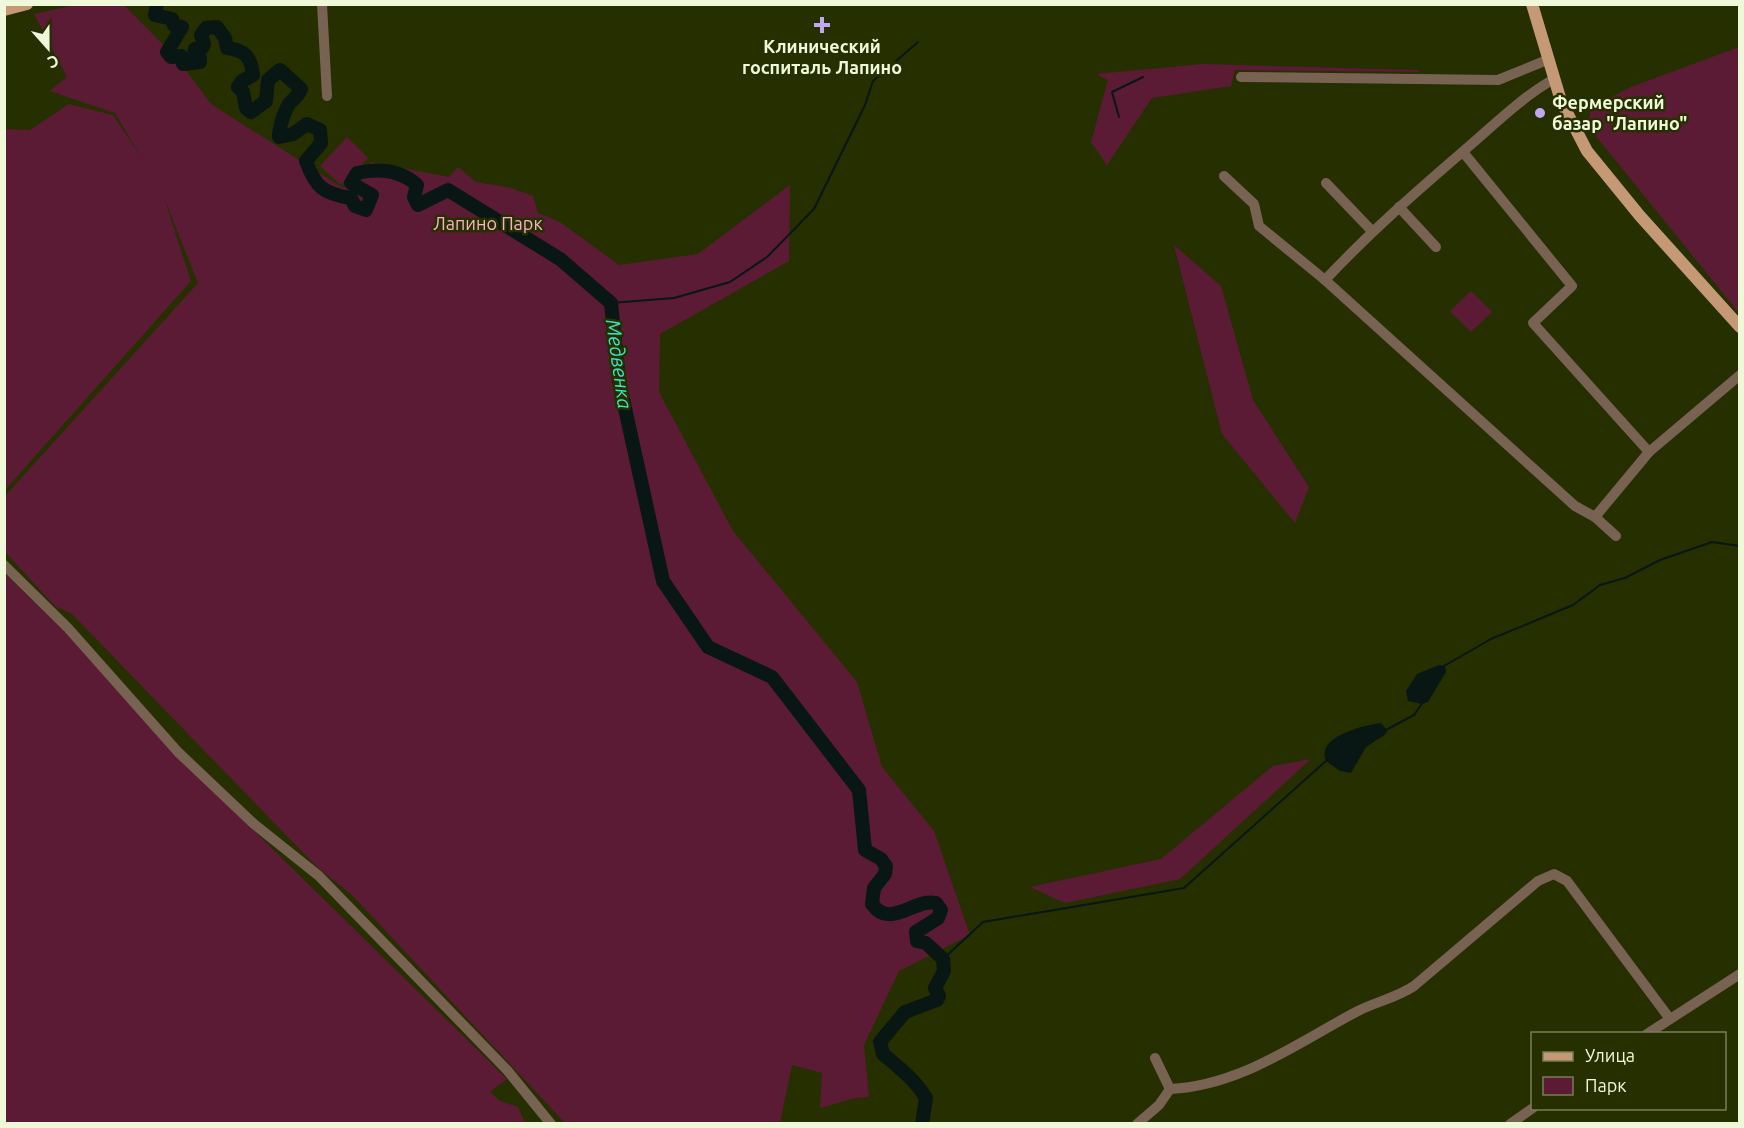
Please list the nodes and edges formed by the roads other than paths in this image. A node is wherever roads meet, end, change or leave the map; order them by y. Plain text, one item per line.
1 (27, 4) edge
2 (322, 4) edge
3 (1521, 4) edge
4 (1532, 4) edge
5 (4, 10) edge
6 (1542, 41) junction
7 (1548, 60) junction
8 (1241, 77) dead end
9 (1554, 79) junction
10 (327, 96) dead end
11 (1463, 152) junction
12 (1224, 176) dead end
13 (1326, 183) dead end
14 (1399, 207) junction
15 (1371, 230) junction
16 (1436, 247) dead end
17 (1325, 280) junction
18 (1740, 327) edge
19 (1740, 375) edge
20 (1649, 452) junction
21 (1595, 517) junction
22 (1616, 536) dead end
23 (4, 565) edge
24 (1740, 974) edge
25 (1670, 1019) junction
26 (1650, 1032) edge
27 (1155, 1058) dead end
28 (1170, 1089) junction
29 (1531, 1109) edge
30 (551, 1124) edge
31 (1137, 1124) edge
32 (1510, 1124) edge

1 - 5 main road
2 - 10 street
3 - 6 main road
4 - 6 main road
6 - 7 main road
7 - 8 street
7 - 9 main road
9 - 11 street
9 - 18 main road
11 - 14 street
11 - 20 street
12 - 17 street
13 - 15 street
14 - 15 street
14 - 16 street
15 - 17 street
17 - 21 street
19 - 20 street
20 - 21 street
21 - 22 street
23 - 30 street
24 - 25 street
25 - 26 street
25 - 28 street
27 - 28 street
28 - 31 street
29 - 32 street

